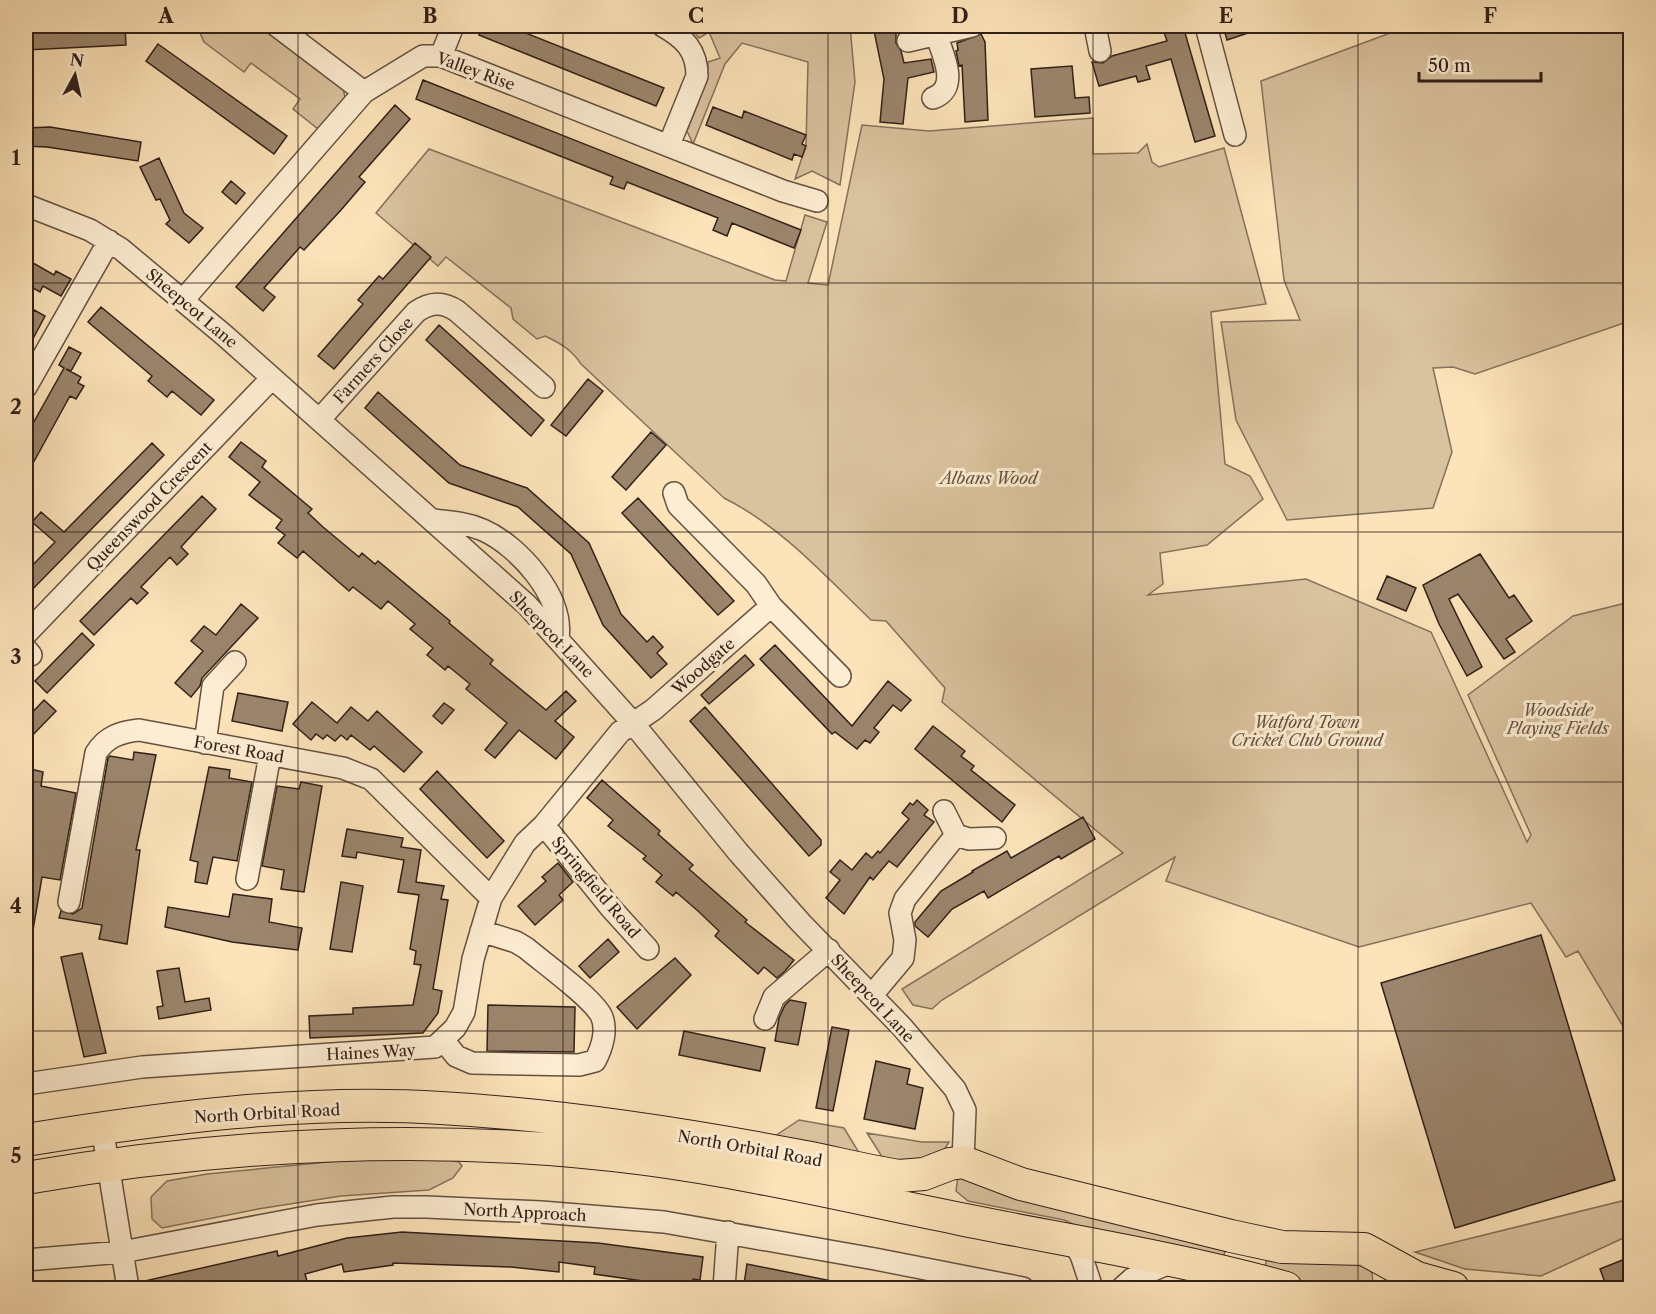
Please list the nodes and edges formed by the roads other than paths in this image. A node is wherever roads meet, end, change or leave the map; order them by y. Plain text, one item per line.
1 (277, 26) edge
2 (453, 26) edge
3 (663, 26) edge
4 (972, 26) edge
5 (1095, 26) edge
6 (1206, 26) edge
7 (935, 30) edge
8 (908, 41) dead end
9 (1100, 51) dead end
10 (441, 56) junction
11 (364, 92) junction
12 (933, 98) dead end
13 (1235, 135) dead end
14 (669, 146) junction
15 (817, 201) dead end
16 (26, 205) edge
17 (109, 241) junction
18 (184, 299) junction
19 (272, 378) junction
20 (26, 387) edge
21 (544, 387) dead end
22 (320, 420) junction
23 (674, 494) dead end
24 (434, 520) junction
25 (771, 606) junction
26 (26, 634) edge
27 (558, 638) junction
28 (235, 662) dead end
29 (840, 676) dead end
30 (632, 722) junction
31 (205, 743) junction
32 (270, 754) junction
33 (944, 810) dead end
34 (544, 825) junction
35 (956, 835) junction
36 (995, 838) dead end
37 (247, 879) dead end
38 (491, 898) junction
39 (69, 902) dead end
40 (481, 931) junction
41 (648, 950) dead end
42 (829, 950) junction
43 (872, 995) junction
44 (765, 1019) dead end
45 (444, 1041) junction
46 (26, 1084) edge
47 (102, 1127) junction
48 (26, 1140) edge
49 (107, 1164) junction
50 (952, 1166) junction
51 (26, 1178) edge
52 (961, 1219) junction
53 (728, 1232) junction
54 (1072, 1240) junction
55 (122, 1252) junction
56 (26, 1260) edge
57 (1174, 1261) junction
58 (1385, 1275) edge
59 (128, 1288) edge
60 (724, 1288) edge
61 (1023, 1288) edge
62 (1092, 1288) edge
63 (1122, 1288) edge
64 (1286, 1288) edge
65 (1453, 1288) edge

1 - 11 street
2 - 10 street
3 - 14 street
4 - 7 street
5 - 9 street
6 - 13 street
7 - 8 street
7 - 12 street
10 - 11 street, Valley Rise
10 - 14 street, Valley Rise
11 - 18 street, Valley Rise
14 - 15 street, Valley Rise
16 - 17 street, Sheepcot Lane
17 - 18 street, Sheepcot Lane
17 - 20 street
18 - 19 street, Sheepcot Lane
19 - 22 street, Sheepcot Lane
19 - 26 street, Queenswood Crescent
21 - 22 street, Farmers Close
22 - 24 street, Sheepcot Lane
23 - 25 street
24 - 27 street, Sheepcot Lane
24 - 27 street
25 - 29 street
25 - 30 street, Woodgate
27 - 30 street, Sheepcot Lane
28 - 31 street
30 - 34 street
30 - 42 street, Sheepcot Lane
31 - 32 street, Forest Road
31 - 39 street, Forest Road
32 - 37 street
32 - 38 street, Forest Road
33 - 35 street
34 - 38 street
34 - 41 street, Springfield Road
35 - 36 street
35 - 43 street
38 - 40 street
40 - 45 street
40 - 45 street
42 - 43 street, Sheepcot Lane
42 - 44 street
43 - 50 street, Sheepcot Lane
45 - 46 street, Haines Way
47 - 48 highway, North Orbital Road
47 - 49 street
47 - 50 highway, North Orbital Road
49 - 51 highway, North Orbital Road
49 - 52 highway, North Orbital Road
49 - 55 street
50 - 52 highway
50 - 58 highway
52 - 54 highway, North Orbital Road
53 - 55 street, North Approach
53 - 60 street
53 - 61 street, North Approach
54 - 57 highway, North Orbital Road
54 - 62 street
55 - 56 street, North Approach
55 - 59 street
57 - 63 street
57 - 64 highway, North Orbital Road
58 - 65 highway

